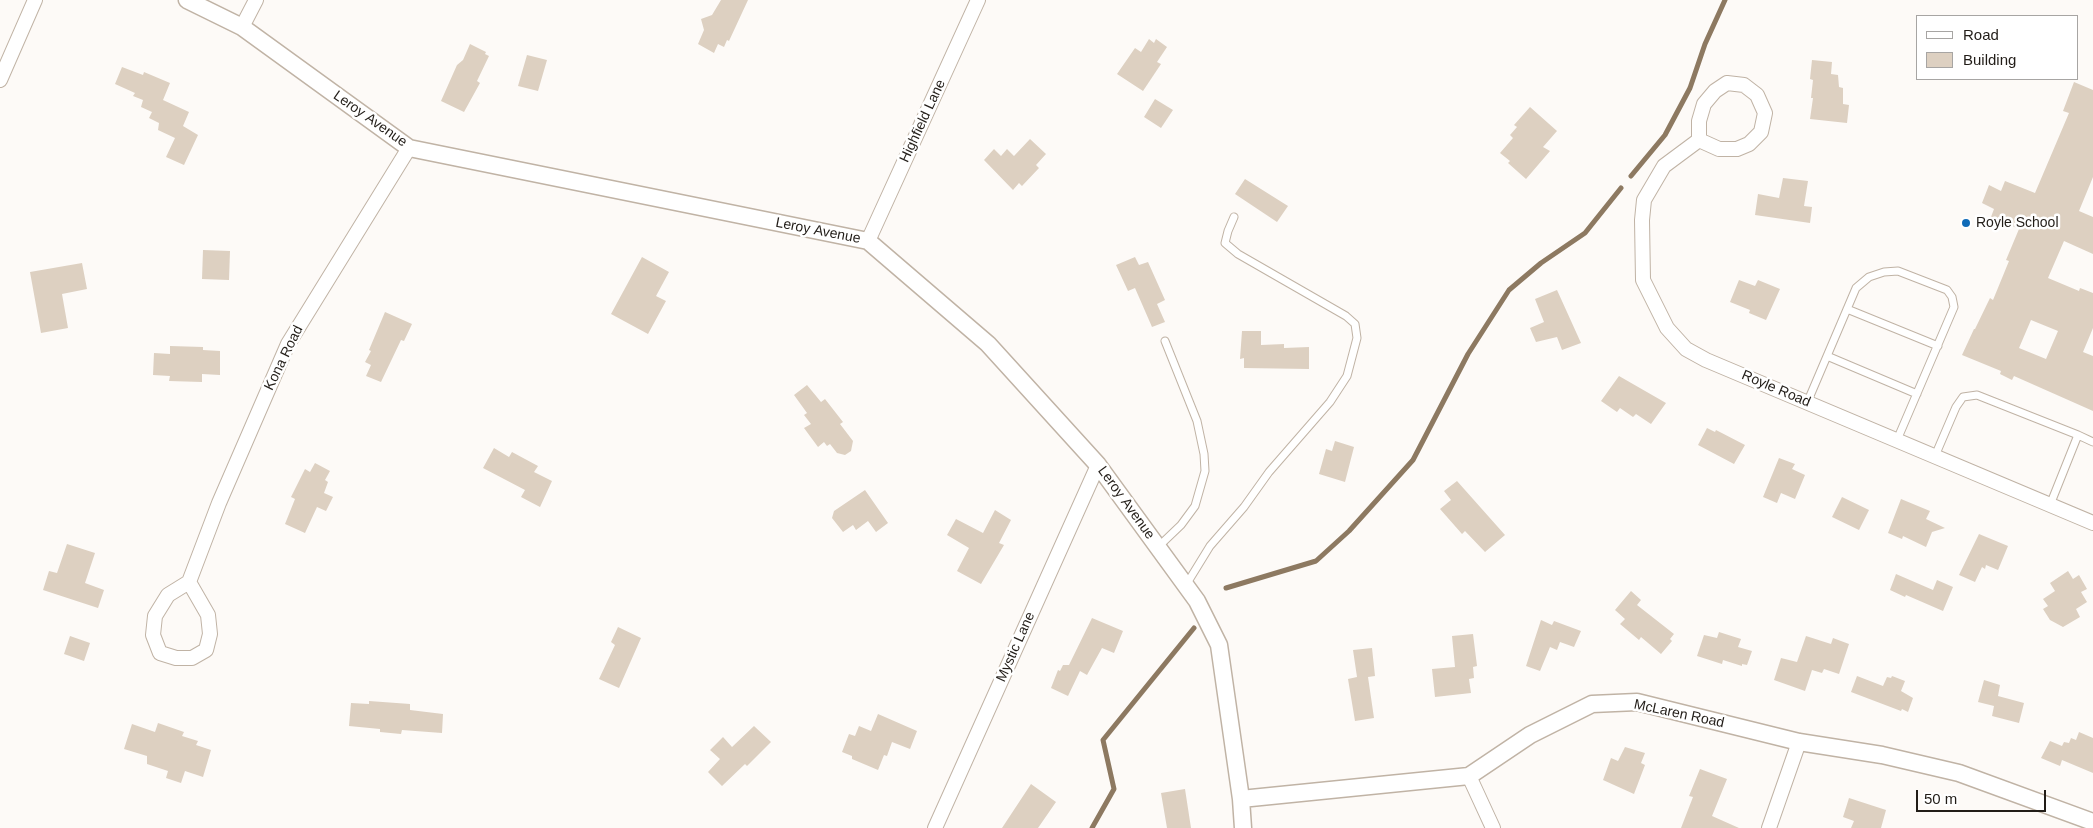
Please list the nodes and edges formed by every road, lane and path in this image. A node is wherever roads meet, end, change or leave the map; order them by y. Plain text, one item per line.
1 (35, 0) edge
2 (187, 0) edge
3 (256, 0) edge
4 (978, 0) edge
5 (242, 27) junction
6 (0, 80) edge
7 (1699, 140) junction
8 (409, 148) junction
9 (1234, 217) dead end
10 (868, 241) junction
11 (1847, 309) junction
12 (1165, 342) dead end
13 (1938, 346) junction
14 (1827, 356) junction
15 (1917, 394) junction
16 (1807, 403) junction
17 (2078, 435) junction
18 (1898, 440) junction
19 (2093, 442) edge
20 (1936, 456) junction
21 (1098, 465) junction
22 (2050, 505) junction
23 (2093, 523) edge
24 (1158, 547) junction
25 (189, 582) junction
26 (1186, 586) junction
27 (1799, 742) junction
28 (1469, 776) junction
29 (1241, 799) junction
30 (2093, 822) edge
31 (935, 828) edge
32 (1244, 828) edge
33 (1493, 828) edge
34 (1769, 828) edge

1 - 6 street
2 - 5 street, Leroy Avenue
3 - 5 street
4 - 10 street, Highfield Lane
5 - 8 street, Leroy Avenue
7 - 7 street
7 - 16 street, Royle Road
8 - 10 street, Leroy Avenue
8 - 25 street, Kona Road
9 - 26 lane
10 - 21 street, Leroy Avenue
11 - 13 lane
11 - 13 lane
11 - 14 lane
12 - 24 lane
13 - 15 lane
14 - 15 lane
14 - 16 lane
15 - 18 lane
16 - 18 street, Royle Road
17 - 19 lane
17 - 20 lane
17 - 22 lane
18 - 20 street, Royle Road
20 - 22 street, Royle Road
21 - 24 street, Leroy Avenue
21 - 31 street, Mystic Lane
22 - 23 street, Royle Road
24 - 26 street, Leroy Avenue
25 - 25 street
26 - 29 street, Leroy Avenue
27 - 28 street, McLaren Road
27 - 30 street, McLaren Road
27 - 34 street
28 - 29 street, McLaren Road
28 - 33 street
29 - 32 street, Leroy Avenue

